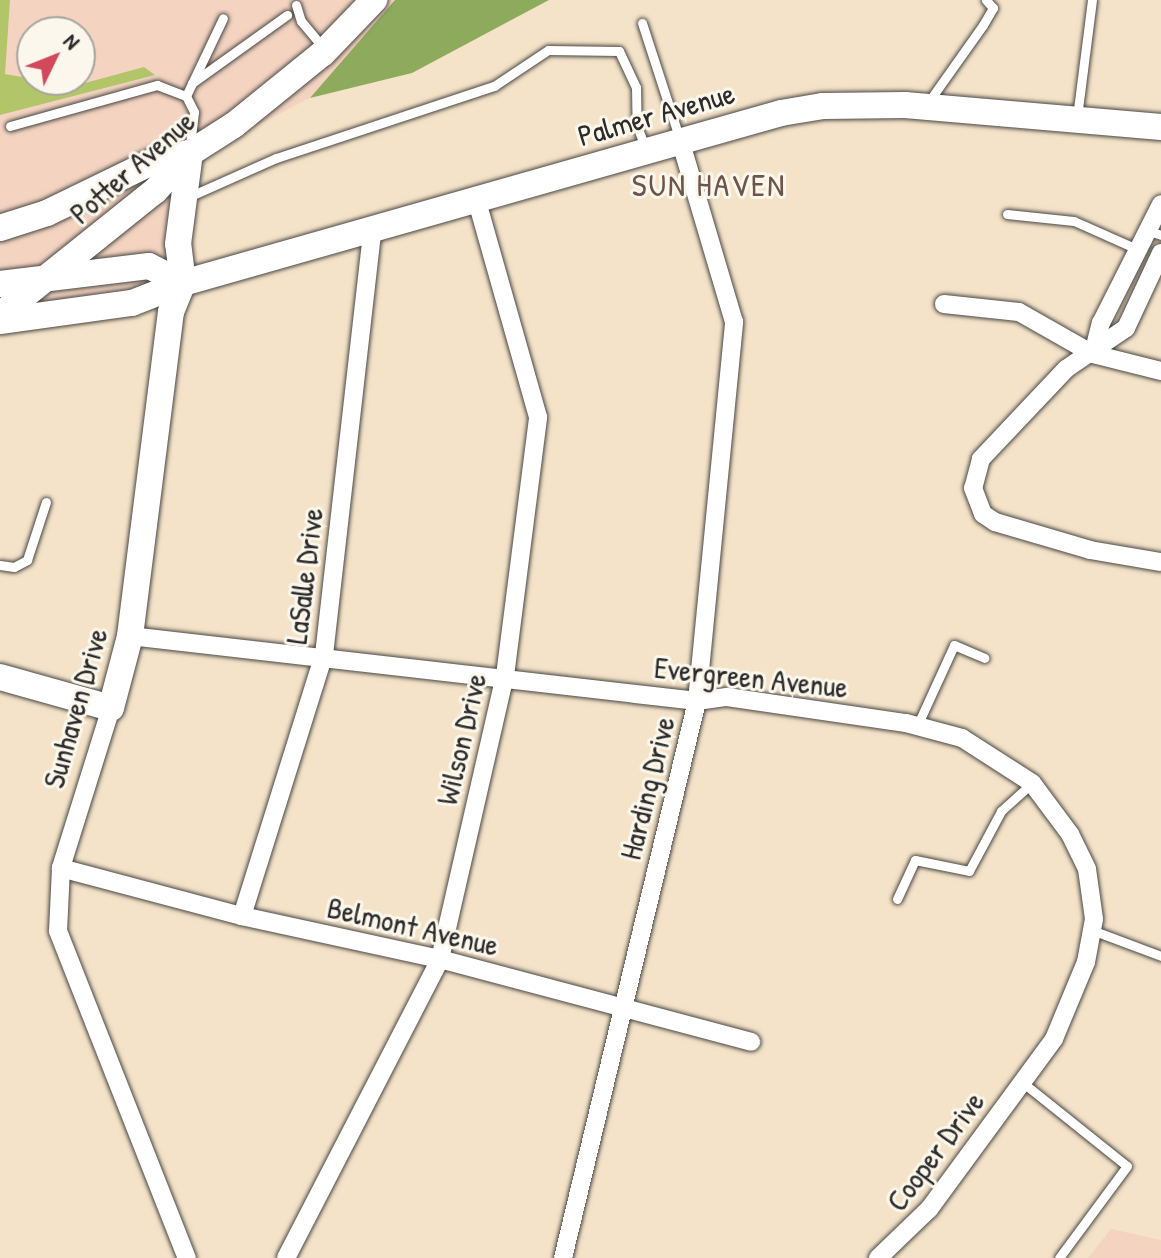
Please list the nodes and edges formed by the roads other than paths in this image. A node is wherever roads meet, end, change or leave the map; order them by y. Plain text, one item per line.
1 (374, 0) edge
2 (986, 0) edge
3 (1092, 0) edge
4 (296, 5) dead end
5 (287, 15) dead end
6 (223, 18) dead end
7 (642, 23) dead end
8 (326, 50) junction
9 (192, 83) junction
10 (186, 96) junction
11 (925, 107) junction
12 (1076, 120) junction
13 (10, 126) dead end
14 (1161, 127) edge
15 (680, 140) junction
16 (646, 150) junction
17 (190, 153) junction
18 (182, 199) junction
19 (477, 201) junction
20 (1161, 204) edge
21 (1007, 214) dead end
22 (0, 228) edge
23 (372, 233) junction
24 (1155, 233) edge
25 (1139, 250) junction
26 (1161, 253) edge
27 (49, 277) junction
28 (183, 283) junction
29 (0, 284) edge
30 (944, 304) dead end
31 (0, 315) edge
32 (0, 321) edge
33 (1093, 354) junction
34 (1161, 371) edge
35 (46, 502) dead end
36 (1161, 562) edge
37 (0, 565) edge
38 (130, 636) junction
39 (324, 655) junction
40 (984, 658) dead end
41 (505, 676) junction
42 (0, 677) edge
43 (697, 701) junction
44 (111, 708) junction
45 (917, 726) junction
46 (1032, 783) junction
47 (61, 868) junction
48 (897, 899) dead end
49 (242, 916) junction
50 (1092, 930) junction
51 (1161, 956) edge
52 (440, 959) junction
53 (622, 1005) junction
54 (751, 1042) dead end
55 (1026, 1077) junction
56 (187, 1258) edge
57 (286, 1258) edge
58 (563, 1258) edge
59 (878, 1258) edge
60 (1059, 1258) edge

1 - 8 street, Potter Avenue
2 - 11 lane
3 - 12 lane
4 - 8 lane
5 - 9 lane
6 - 9 lane
7 - 15 lane
8 - 17 street, Potter Avenue
9 - 10 lane
10 - 13 lane
10 - 17 lane
11 - 12 street, Palmer Avenue
11 - 15 street, Palmer Avenue
12 - 14 street, Palmer Avenue
15 - 16 street, Palmer Avenue
15 - 43 street, Harding Drive
16 - 18 lane
16 - 19 street, Palmer Avenue
17 - 18 street, Sunhaven Drive
17 - 22 street
17 - 27 street, Potter Avenue
18 - 28 street, Sunhaven Drive
19 - 23 street, Palmer Avenue
19 - 41 street, Wilson Drive
20 - 24 street
21 - 25 lane
23 - 28 street, Palmer Avenue
23 - 39 street, LaSalle Drive
24 - 25 street
25 - 33 street
26 - 33 street
27 - 28 street
27 - 29 street
27 - 31 street, Potter Avenue
28 - 32 street, Palmer Avenue
28 - 38 street, Sunhaven Drive
30 - 33 street
33 - 34 street
33 - 36 street
35 - 37 lane
38 - 39 street, Evergreen Avenue
38 - 44 street, Sunhaven Drive
39 - 41 street, Evergreen Avenue
39 - 49 street, LaSalle Drive
40 - 45 lane
41 - 43 street, Evergreen Avenue
41 - 52 street, Wilson Drive
42 - 44 street
43 - 45 street, Evergreen Avenue
43 - 53 street, Harding Drive
44 - 47 street, Sunhaven Drive
45 - 46 street, Evergreen Avenue
46 - 48 lane
46 - 50 street, Evergreen Avenue
47 - 49 street, Belmont Avenue
47 - 56 street, Sunhaven Drive
49 - 52 street, Belmont Avenue
50 - 51 lane
50 - 55 street, Evergreen Avenue
52 - 53 street, Belmont Avenue
52 - 57 street, Wilson Drive
53 - 54 street, Belmont Avenue
53 - 58 street, Harding Drive
55 - 59 street, Cooper Drive
55 - 60 lane

